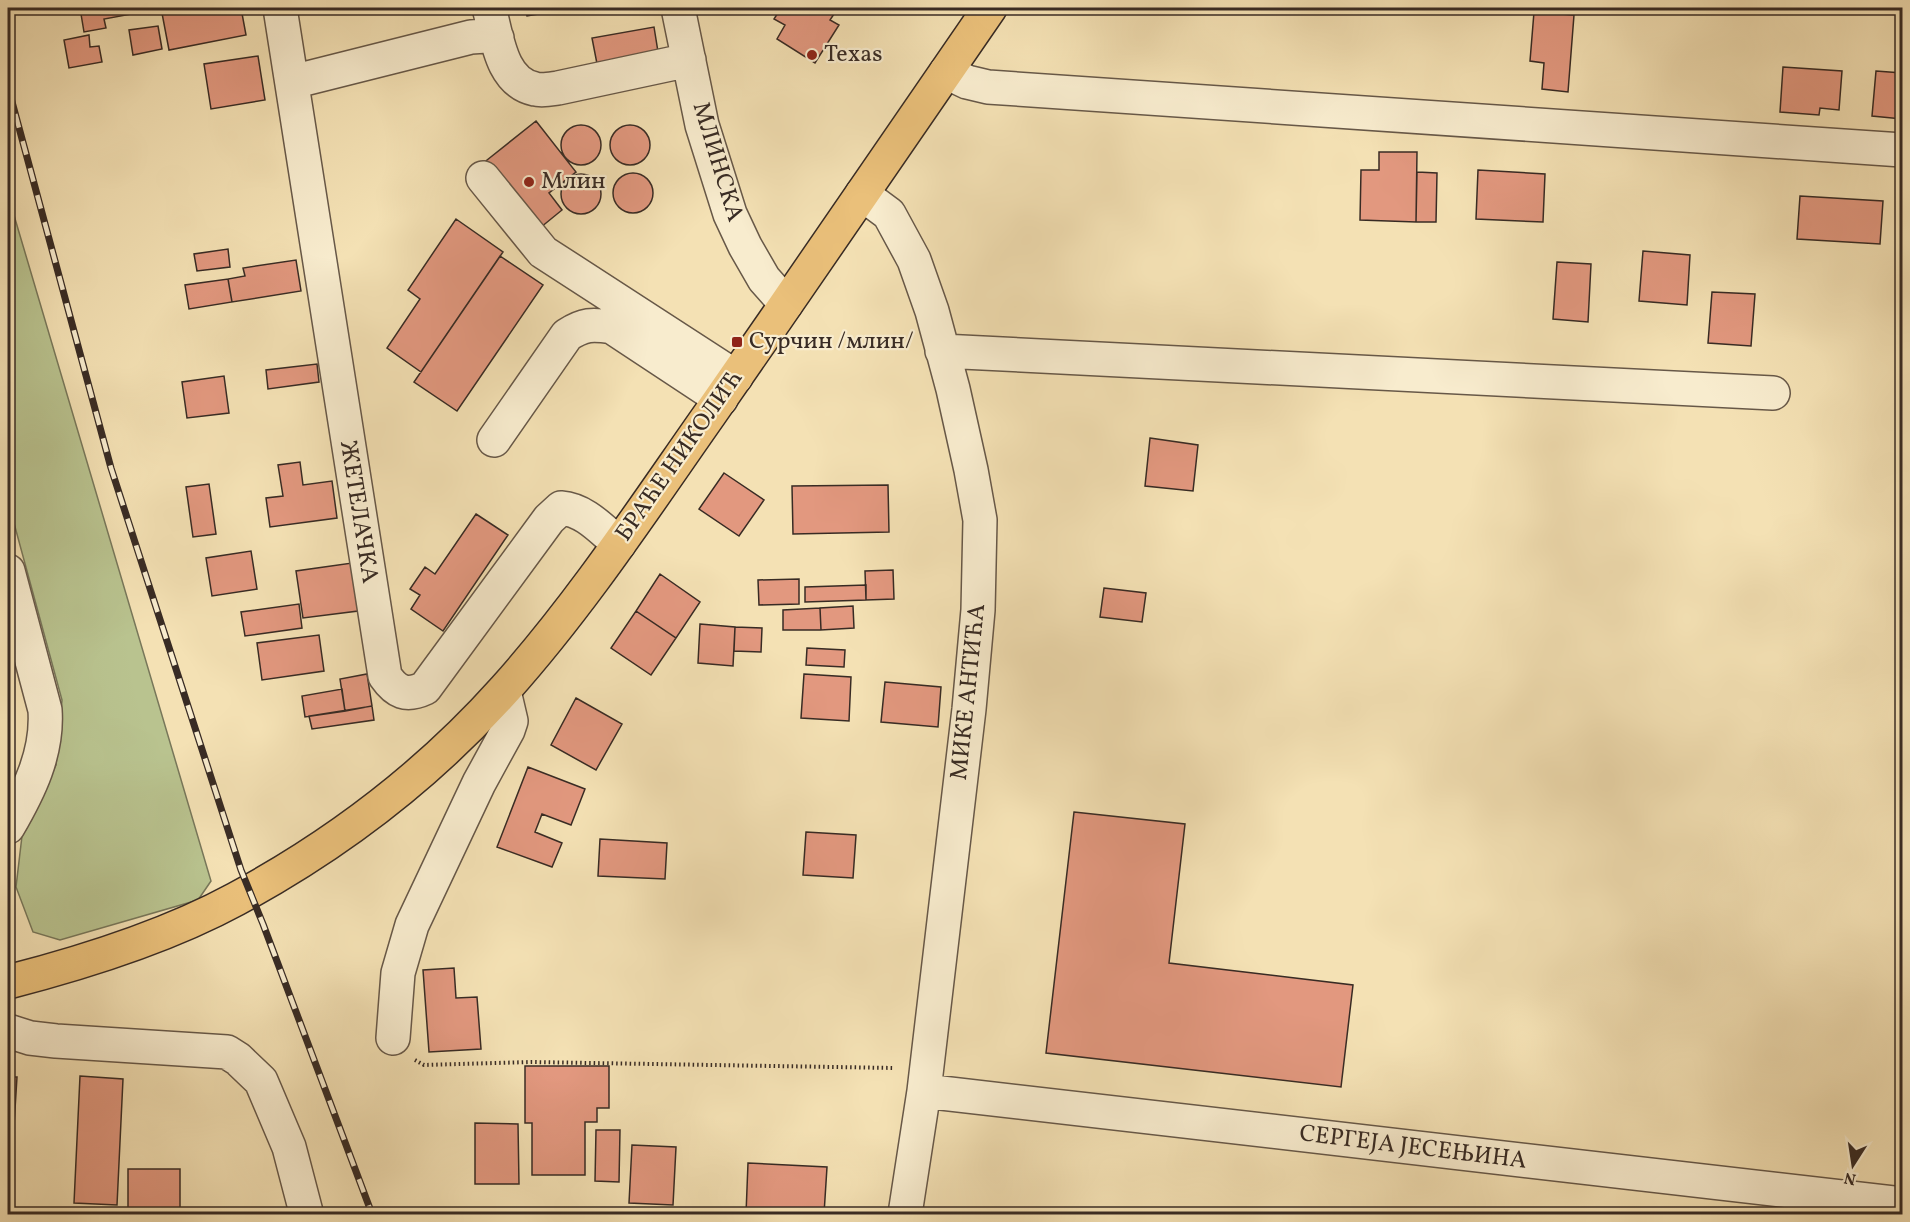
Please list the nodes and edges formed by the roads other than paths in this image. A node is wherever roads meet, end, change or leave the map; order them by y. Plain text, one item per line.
1 (280, 8) edge
2 (678, 8) edge
3 (990, 8) edge
4 (493, 22) edge
5 (689, 60) junction
6 (946, 72) junction
7 (292, 82) junction
8 (1902, 150) edge
9 (483, 178) dead end
10 (862, 194) junction
11 (786, 304) junction
12 (942, 351) junction
13 (728, 388) junction
14 (1773, 393) dead end
15 (494, 440) dead end
16 (619, 544) junction
17 (8, 571) edge
18 (504, 691) junction
19 (8, 827) edge
20 (8, 982) edge
21 (8, 1031) edge
22 (393, 1038) road end
23 (925, 1080) junction
24 (1902, 1204) edge
25 (306, 1212) dead end
26 (905, 1215) edge

1 - 7 street, ЖЕТЕЛАЧКА
2 - 5 street, МЛИНСКА
3 - 6 main road, БРАЋЕ НИКОЛИЋ
4 - 5 street
4 - 7 street
5 - 11 street, МЛИНСКА
6 - 8 street
6 - 10 main road, БРАЋЕ НИКОЛИЋ
7 - 16 street, ЖЕТЕЛАЧКА
9 - 13 street
10 - 11 main road, БРАЋЕ НИКОЛИЋ
10 - 12 street, МИКЕ АНТИЋА
11 - 13 main road, БРАЋЕ НИКОЛИЋ
12 - 14 street
12 - 23 street, МИКЕ АНТИЋА
13 - 15 street
13 - 16 main road, БРАЋЕ НИКОЛИЋ
16 - 18 main road, БРАЋЕ НИКОЛИЋ
17 - 19 street
18 - 20 main road, БРАЋЕ НИКОЛИЋ
18 - 22 street
21 - 25 street
23 - 24 street, СЕРГЕЈА ЈЕСЕЊИНА
23 - 26 street, МИКЕ АНТИЋА

